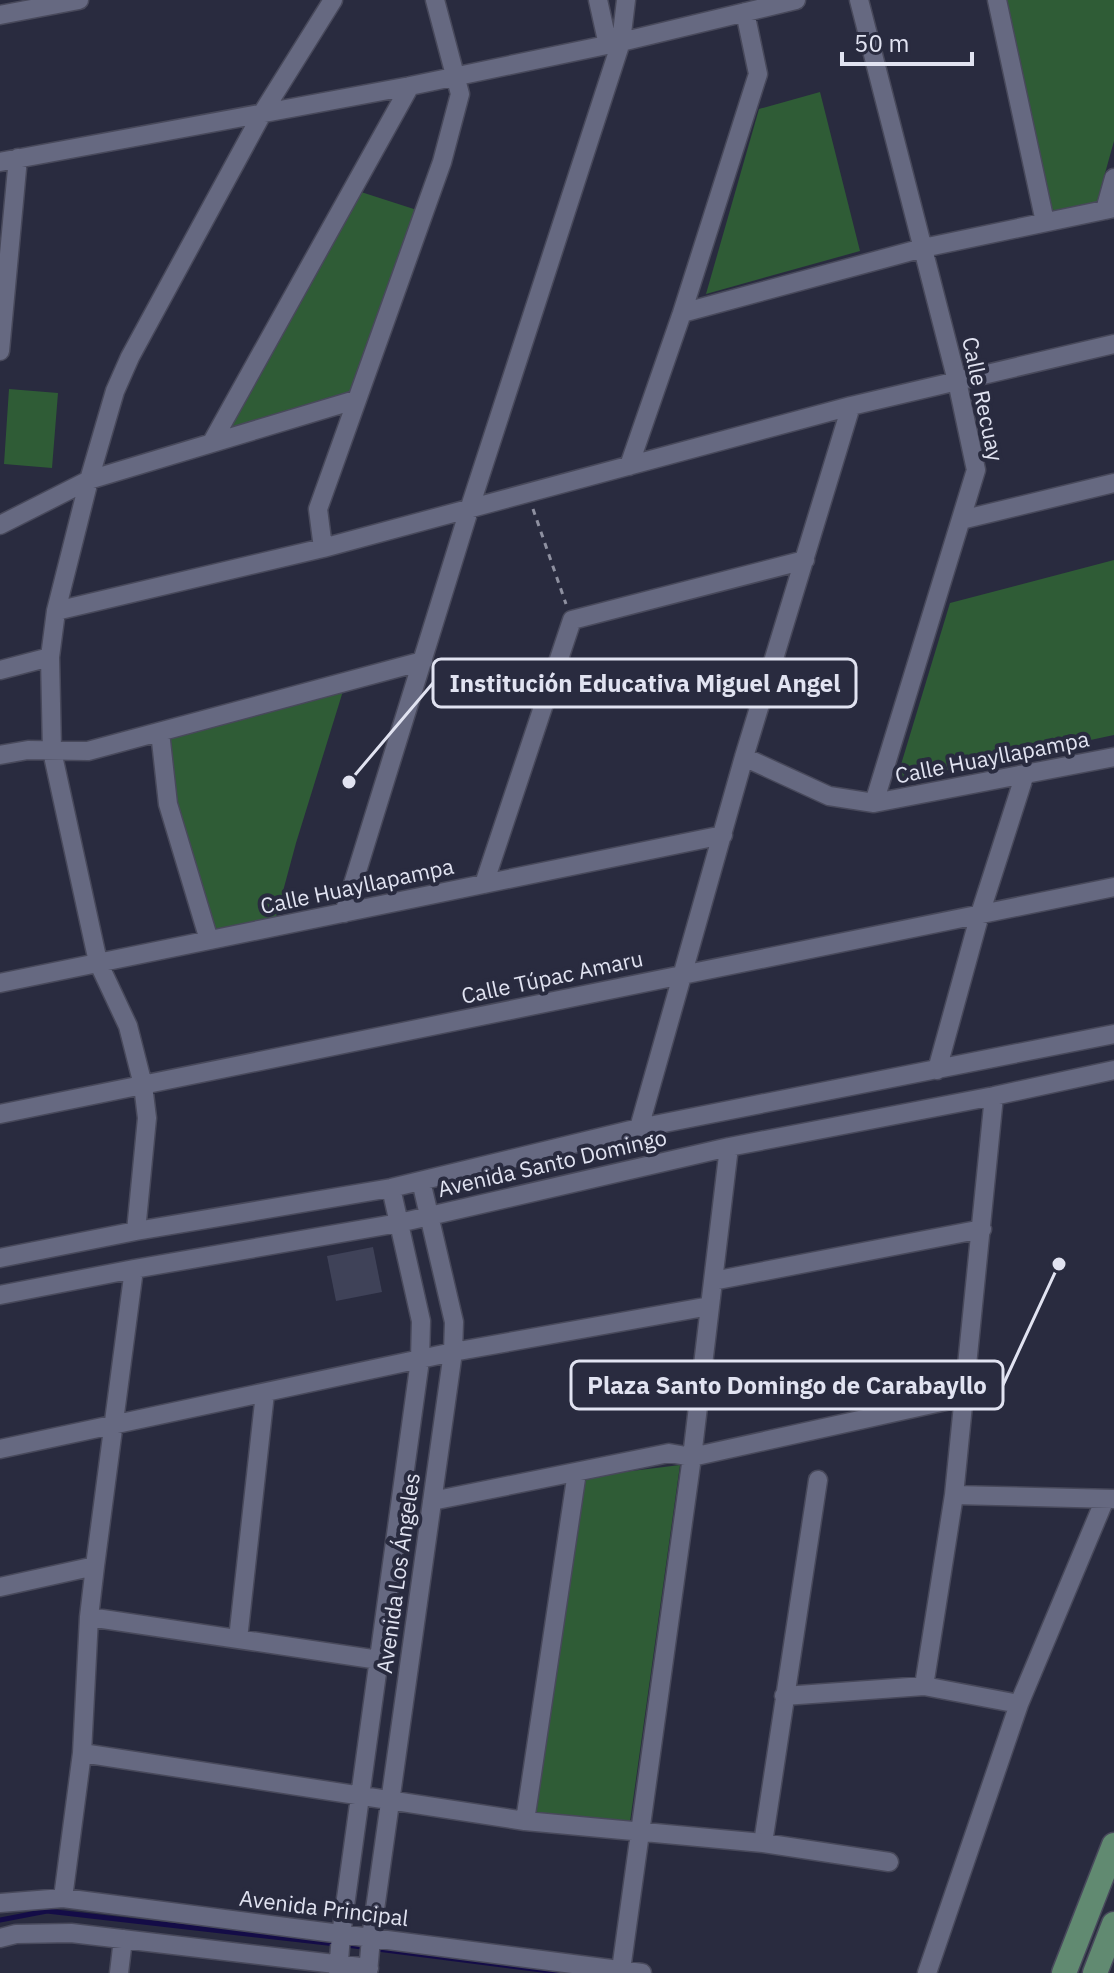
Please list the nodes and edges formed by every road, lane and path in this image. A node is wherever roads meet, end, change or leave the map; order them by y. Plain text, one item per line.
1 (79, 0) edge
2 (333, 0) edge
3 (435, 0) edge
4 (598, 0) edge
5 (626, 0) edge
6 (796, 0) edge
7 (859, 0) edge
8 (997, 0) edge
9 (745, 12) junction
10 (0, 15) edge
11 (615, 43) junction
12 (455, 75) junction
13 (410, 86) junction
14 (263, 112) junction
15 (9, 160) edge
16 (1114, 178) edge
17 (1109, 209) edge
18 (1045, 222) junction
19 (923, 248) junction
20 (682, 313) junction
21 (1114, 344) edge
22 (0, 351) edge
23 (957, 381) junction
24 (355, 400) junction
25 (851, 406) junction
26 (212, 442) junction
27 (629, 466) junction
28 (89, 480) junction
29 (1114, 483) edge
30 (528, 494) junction
31 (469, 510) junction
32 (961, 520) junction
33 (0, 525) edge
34 (323, 548) junction
35 (805, 560) junction
36 (56, 611) junction
37 (572, 620) junction
38 (50, 657) junction
39 (423, 661) junction
40 (0, 670) edge
41 (160, 732) junction
42 (52, 751) junction
43 (0, 755) edge
44 (744, 757) junction
45 (1114, 757) edge
46 (1025, 774) junction
47 (874, 803) junction
48 (723, 835) junction
49 (484, 884) junction
50 (1114, 887) edge
51 (344, 913) junction
52 (980, 914) junction
53 (209, 940) junction
54 (98, 962) junction
55 (681, 975) junction
56 (0, 983) edge
57 (1114, 1034) edge
58 (937, 1070) junction
59 (1114, 1070) edge
60 (143, 1085) junction
61 (994, 1096) junction
62 (0, 1114) edge
63 (639, 1128) junction
64 (729, 1147) junction
65 (421, 1181) junction
66 (391, 1188) junction
67 (430, 1216) junction
68 (399, 1223) junction
69 (982, 1229) junction
70 (136, 1231) junction
71 (0, 1258) edge
72 (134, 1269) junction
73 (713, 1281) junction
74 (0, 1295) edge
75 (710, 1306) junction
76 (453, 1352) junction
77 (420, 1360) junction
78 (265, 1393) junction
79 (964, 1397) junction
80 (114, 1427) junction
81 (0, 1449) edge
82 (692, 1457) junction
83 (577, 1472) junction
84 (818, 1480) dead end
85 (954, 1495) junction
86 (1109, 1499) edge
87 (432, 1501) junction
88 (95, 1566) junction
89 (0, 1587) edge
90 (89, 1617) junction
91 (238, 1639) junction
92 (379, 1660) junction
93 (924, 1686) junction
94 (784, 1696) junction
95 (1019, 1704) junction
96 (82, 1753) junction
97 (360, 1795) junction
98 (390, 1800) junction
99 (525, 1821) junction
100 (640, 1832) junction
101 (763, 1843) junction
102 (1114, 1845) edge
103 (889, 1862) dead end
104 (63, 1898) junction
105 (0, 1903) edge
106 (1114, 1924) edge
107 (341, 1935) junction
108 (0, 1938) edge
109 (371, 1938) junction
110 (123, 1939) junction
111 (338, 1968) edge
112 (369, 1970) edge
113 (621, 1970) junction
114 (1073, 1970) edge
115 (119, 1973) edge
116 (642, 1973) edge
117 (927, 1973) edge
118 (1095, 1973) edge

1 - 10 street
2 - 14 street
3 - 12 street
4 - 11 street
5 - 11 street
6 - 9 street
7 - 19 street, Calle Recuay
8 - 18 street
9 - 11 street
9 - 20 street
11 - 12 street
11 - 31 street
12 - 13 street
12 - 24 street
13 - 14 street
13 - 26 street
14 - 15 street
14 - 28 street
15 - 22 street
16 - 17 street
17 - 18 street
18 - 19 street
19 - 20 street
19 - 23 street, Calle Recuay
20 - 27 street
21 - 23 street
23 - 25 street
23 - 32 street, Calle Recuay
24 - 26 street
24 - 34 street
25 - 27 street
25 - 35 street
26 - 28 street
27 - 30 street
28 - 33 street
28 - 36 street
29 - 32 street
30 - 31 street
30 - 37 path
31 - 34 street
31 - 39 street
32 - 47 street, Calle Recuay
34 - 36 street
35 - 37 street
35 - 44 street
36 - 38 street
37 - 49 street
38 - 40 street
38 - 42 street
39 - 41 street
39 - 51 street
41 - 42 street
41 - 53 street
42 - 43 street
42 - 54 street
44 - 47 street, Calle Huayllapampa
44 - 48 street
45 - 46 street, Calle Huayllapampa
46 - 47 street, Calle Huayllapampa
46 - 52 street
48 - 49 street, Calle Huayllapampa
48 - 55 street
49 - 51 street, Calle Huayllapampa
50 - 52 street, Calle Túpac Amaru
51 - 53 street, Calle Huayllapampa
52 - 55 street, Calle Túpac Amaru
52 - 58 street
53 - 54 street, Calle Huayllapampa
54 - 56 street, Calle Huayllapampa
54 - 60 street
55 - 60 street, Calle Túpac Amaru
55 - 63 street
57 - 58 street, Avenida Santo Domingo
58 - 63 street, Avenida Santo Domingo
59 - 61 street, Avenida Santo Domingo
60 - 62 street, Calle Túpac Amaru
60 - 70 street
61 - 64 street, Avenida Santo Domingo
61 - 69 street
63 - 65 street, Avenida Santo Domingo
64 - 67 street, Avenida Santo Domingo
64 - 73 street
65 - 66 street, Avenida Santo Domingo
65 - 67 street, Avenida Los Ángeles
66 - 68 street, Avenida Los Ángeles
66 - 70 street, Avenida Santo Domingo
67 - 68 street, Avenida Santo Domingo
67 - 76 street, Avenida Los Ángeles
68 - 72 street, Avenida Santo Domingo
68 - 77 street, Avenida Los Ángeles
69 - 73 street
69 - 79 street
70 - 71 street, Avenida Santo Domingo
72 - 74 street, Avenida Santo Domingo
72 - 80 street
73 - 75 street
75 - 76 street
75 - 82 street
76 - 77 street
76 - 87 street, Avenida Los Ángeles
77 - 78 street
77 - 92 street, Avenida Los Ángeles
78 - 80 street
78 - 91 street
79 - 82 street
79 - 85 street
80 - 81 street
80 - 88 street
82 - 83 street
82 - 100 street
83 - 87 street
83 - 99 street
84 - 94 street
85 - 86 street
85 - 93 street
86 - 95 street
87 - 98 street, Avenida Los Ángeles
88 - 89 street
88 - 90 street
90 - 91 street
90 - 96 street
91 - 92 street
92 - 97 street, Avenida Los Ángeles
93 - 94 street
93 - 95 street
94 - 101 street
95 - 117 street
96 - 97 street
96 - 104 street
97 - 98 street
97 - 107 street, Avenida Los Ángeles
98 - 99 street
98 - 109 street, Avenida Los Ángeles
99 - 100 street
100 - 101 street
100 - 113 street
101 - 103 street
102 - 114 main road
104 - 105 street, Avenida Principal
104 - 107 street, Avenida Principal
106 - 118 main road
107 - 109 street, Avenida Principal
107 - 111 street, Avenida Los Ángeles
108 - 110 street
109 - 112 street, Avenida Los Ángeles
109 - 113 street, Avenida Principal
110 - 111 street
110 - 115 street
111 - 112 street
113 - 116 street, Avenida Principal

